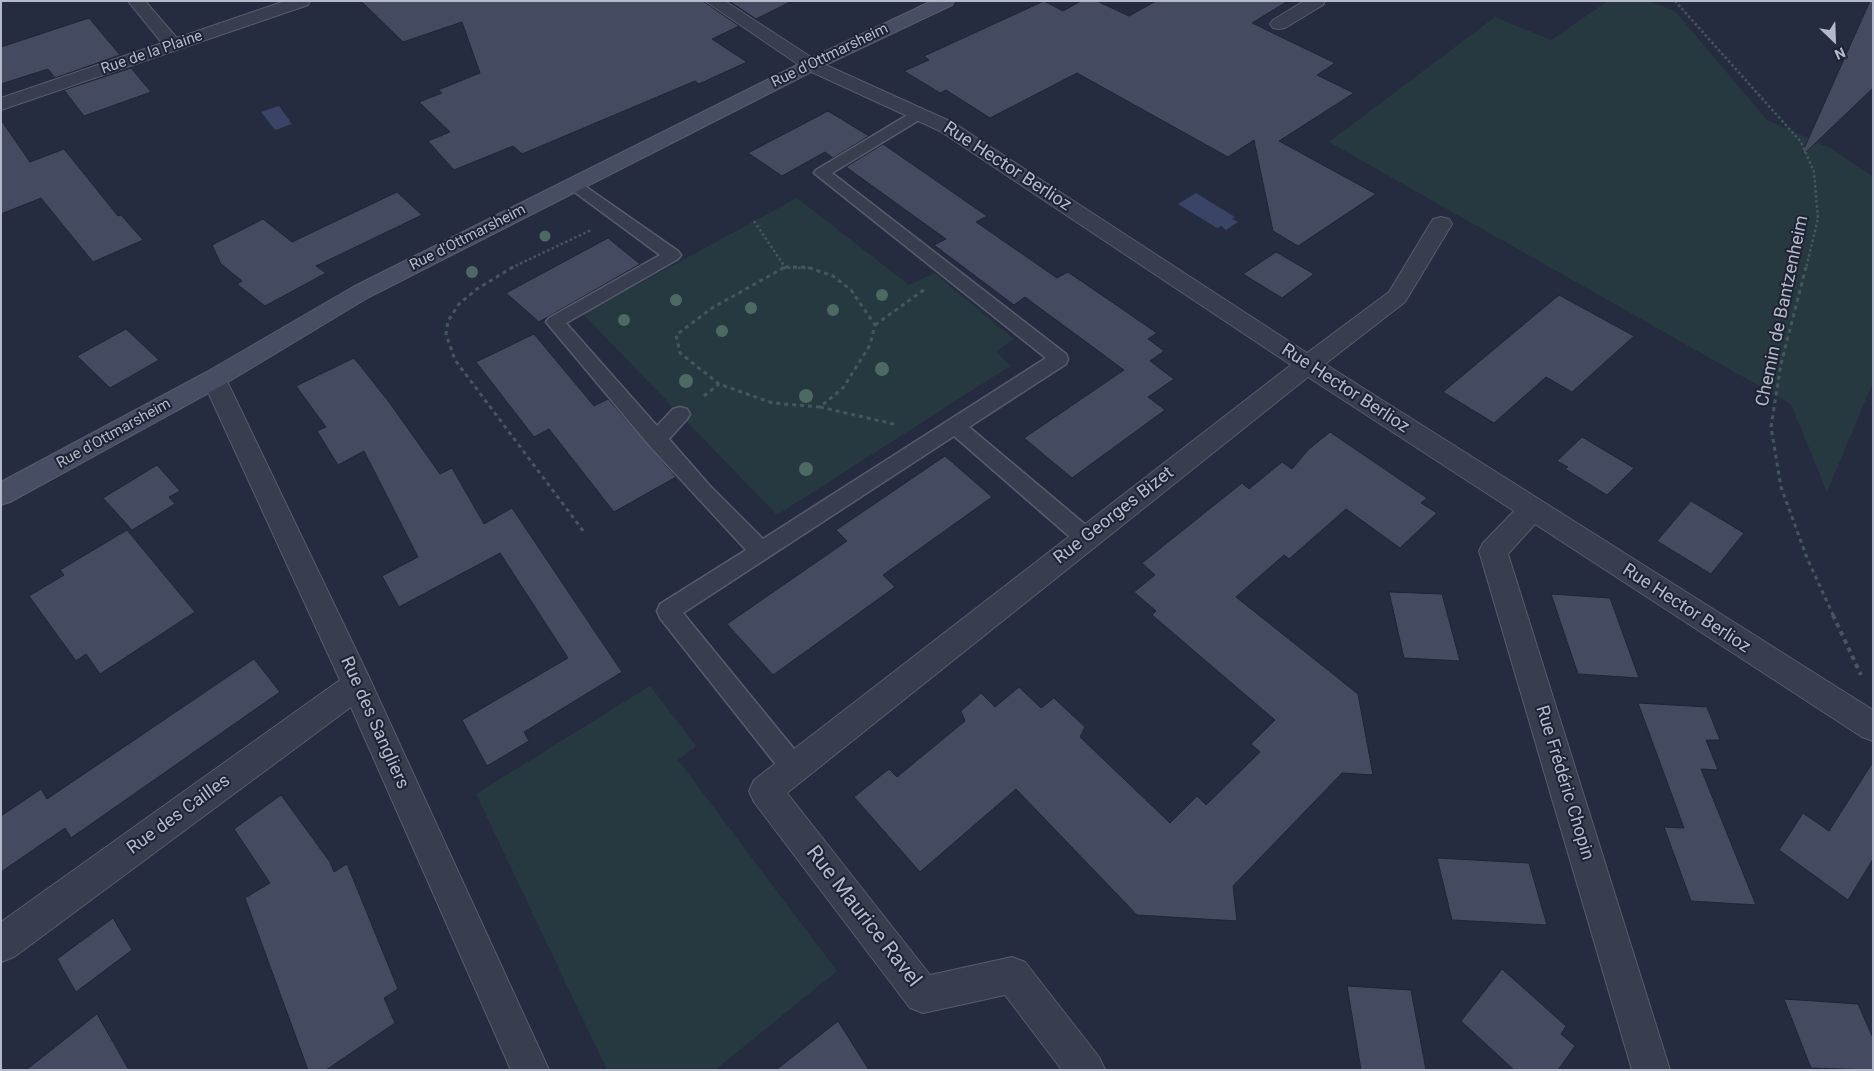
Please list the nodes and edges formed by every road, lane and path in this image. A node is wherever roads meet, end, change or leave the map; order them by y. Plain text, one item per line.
1 (136, 1) edge
2 (302, 1) edge
3 (713, 1) edge
4 (946, 1) edge
5 (1316, 1) edge
6 (1675, 1) edge
7 (1279, 24) dead end
8 (173, 45) junction
9 (811, 64) junction
10 (1, 104) edge
11 (919, 114) junction
12 (573, 185) junction
13 (618, 217) junction
14 (754, 221) dead end
15 (1441, 224) dead end
16 (786, 267) junction
17 (943, 274) junction
18 (875, 325) junction
19 (1307, 364) junction
20 (214, 379) junction
21 (820, 407) junction
22 (680, 414) dead end
23 (903, 426) dead end
24 (955, 426) junction
25 (656, 440) junction
26 (1, 495) edge
27 (1532, 510) junction
28 (584, 532) dead end
29 (1086, 538) junction
30 (761, 551) junction
31 (357, 685) junction
32 (1863, 722) edge
33 (794, 768) junction
34 (765, 791) joint
35 (1, 944) edge
36 (530, 1070) edge
37 (1086, 1070) edge
38 (1651, 1070) edge

1 - 8 street
2 - 8 street, Rue de la Plaine
3 - 9 street, Rue Hector Berlioz
4 - 9 main road, Rue d'Ottmarsheim
5 - 7 street
6 - 32 path, Chemin de Bantzenheim
8 - 10 street, Rue de la Plaine
9 - 11 street, Rue Hector Berlioz
9 - 12 main road, Rue d'Ottmarsheim
11 - 17 lane
11 - 19 street, Rue Hector Berlioz
12 - 13 lane
12 - 20 main road, Rue d'Ottmarsheim
13 - 25 lane
13 - 28 path
14 - 16 path
15 - 19 street, Rue Georges Bizet
16 - 18 path
16 - 21 path
17 - 18 path
17 - 24 lane
18 - 21 path
19 - 27 street, Rue Hector Berlioz
19 - 29 street, Rue Georges Bizet
20 - 26 main road, Rue d'Ottmarsheim
20 - 31 street, Rue des Sangliers
21 - 23 path
22 - 25 lane
24 - 29 lane
24 - 30 lane
25 - 30 lane
27 - 32 street, Rue Hector Berlioz
27 - 38 street, Rue Frédéric Chopin
29 - 33 street, Rue Georges Bizet
30 - 33 lane
31 - 35 street, Rue des Cailles
31 - 36 street, Rue des Sangliers
33 - 34 street, Rue Georges Bizet
34 - 37 street, Rue Maurice Ravel

